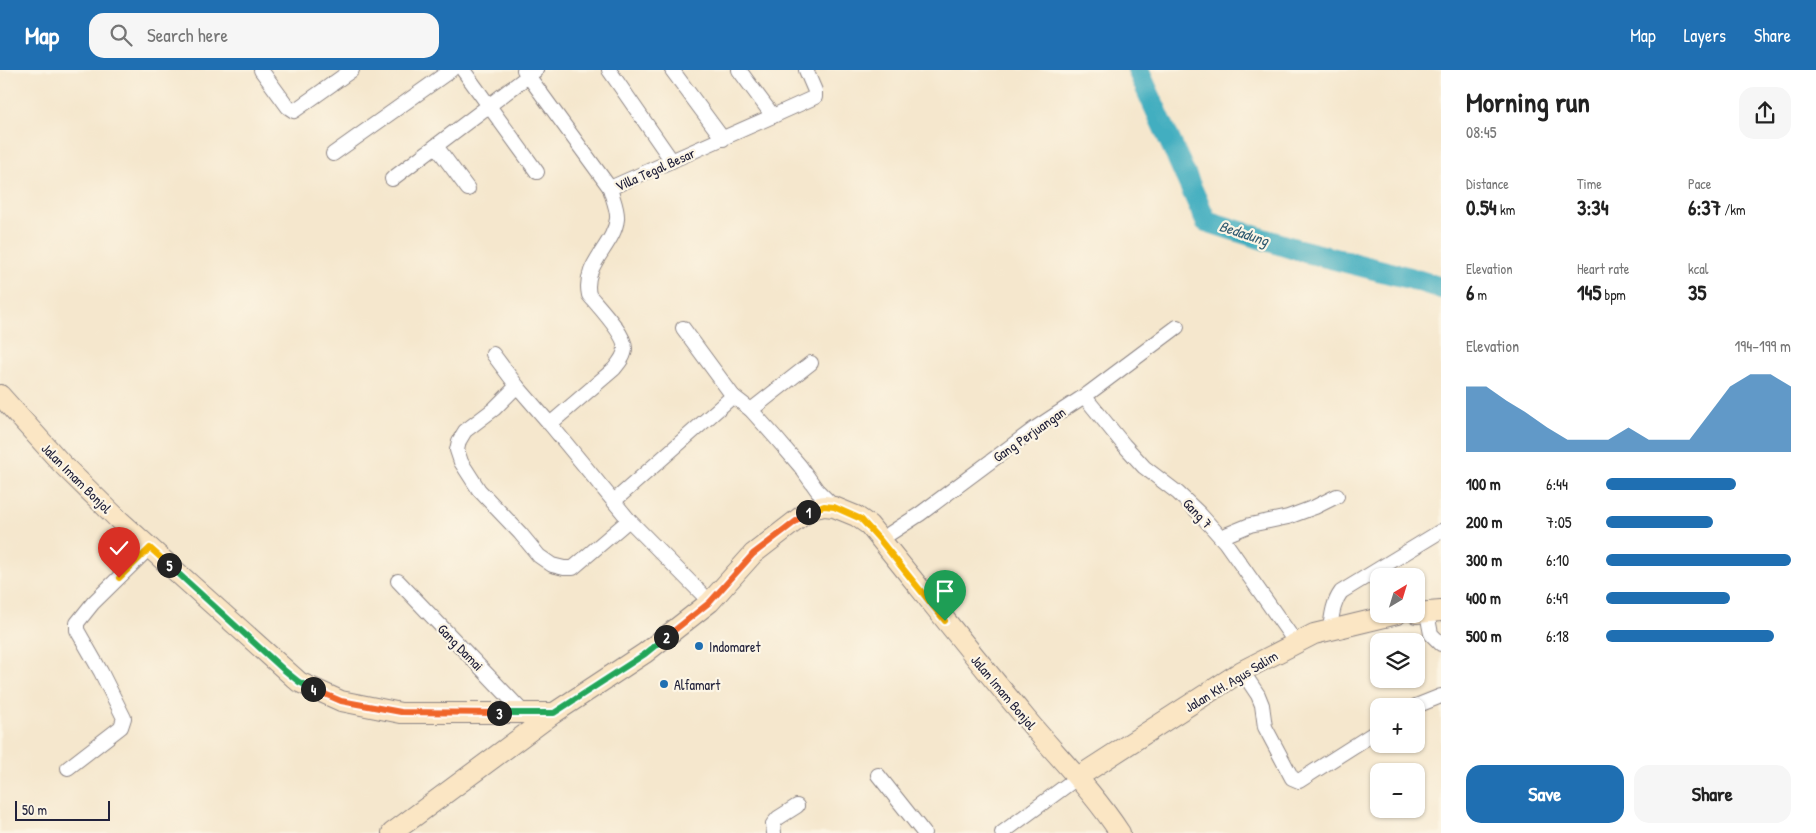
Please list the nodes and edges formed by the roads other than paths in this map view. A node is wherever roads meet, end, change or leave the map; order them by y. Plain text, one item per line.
1 (261, 70) edge
2 (352, 70) edge
3 (451, 70) edge
4 (462, 70) edge
5 (609, 70) edge
6 (672, 70) edge
7 (740, 70) edge
8 (806, 70) edge
9 (529, 72) edge
10 (489, 106) junction
11 (773, 116) junction
12 (723, 139) junction
13 (436, 146) junction
14 (334, 154) dead end
15 (672, 161) junction
16 (537, 172) dead end
17 (392, 179) dead end
18 (610, 188) junction
19 (468, 189) dead end
20 (1177, 327) dead end
21 (683, 328) dead end
22 (493, 354) dead end
23 (811, 363) dead end
24 (517, 386) junction
25 (0, 395) edge
26 (733, 396) junction
27 (1084, 396) junction
28 (751, 410) junction
29 (550, 424) junction
30 (1337, 496) dead end
31 (614, 501) junction
32 (834, 507) junction
33 (629, 520) junction
34 (1441, 531) edge
35 (1221, 537) junction
36 (880, 540) junction
37 (150, 548) junction
38 (398, 581) dead end
39 (710, 602) junction
40 (1428, 612) edge
41 (1370, 620) edge
42 (1330, 629) junction
43 (1296, 643) junction
44 (1441, 644) edge
45 (1242, 671) junction
46 (1441, 696) edge
47 (1425, 702) edge
48 (524, 713) junction
49 (554, 713) junction
50 (1370, 736) edge
51 (68, 768) dead end
52 (878, 774) dead end
53 (1078, 777) junction
54 (797, 806) dead end
55 (392, 833) edge
56 (774, 833) edge
57 (924, 833) edge
58 (1002, 833) edge
59 (1120, 833) edge

1 - 2 street
3 - 14 street
4 - 10 street
5 - 15 street
6 - 12 street
7 - 11 street
8 - 11 street, Villa Tegal Besar
9 - 10 street
9 - 18 street
10 - 13 street
10 - 16 street
11 - 12 street, Villa Tegal Besar
12 - 15 street, Villa Tegal Besar
13 - 17 street
13 - 19 street
15 - 18 street, Villa Tegal Besar
18 - 29 street, Villa Tegal Besar
20 - 27 street, Gang Perjuangan
21 - 26 street
22 - 24 street
23 - 28 street
24 - 29 street
24 - 33 street
25 - 37 street, Jalan Imam Bonjol
26 - 28 street
26 - 31 street
27 - 35 street, Gang 7
27 - 36 street, Gang Perjuangan
28 - 32 street
29 - 31 street
30 - 35 street
31 - 33 street
32 - 36 street, Jalan Imam Bonjol
32 - 39 street
33 - 39 street
34 - 42 street
35 - 43 street, Gang 7
36 - 53 street, Jalan Imam Bonjol
37 - 48 street, Jalan Imam Bonjol
37 - 51 street
38 - 48 street, Gang Damai
39 - 49 street
40 - 44 street
41 - 42 street, Jalan KH. Agus Salim
42 - 43 street, Jalan KH. Agus Salim
43 - 45 street, Jalan KH. Agus Salim
45 - 50 street
45 - 53 street, Jalan KH. Agus Salim
46 - 47 street
48 - 49 street, Jalan Imam Bonjol
49 - 55 street
52 - 57 street
53 - 58 street
53 - 59 street, Jalan Imam Bonjol
54 - 56 street

